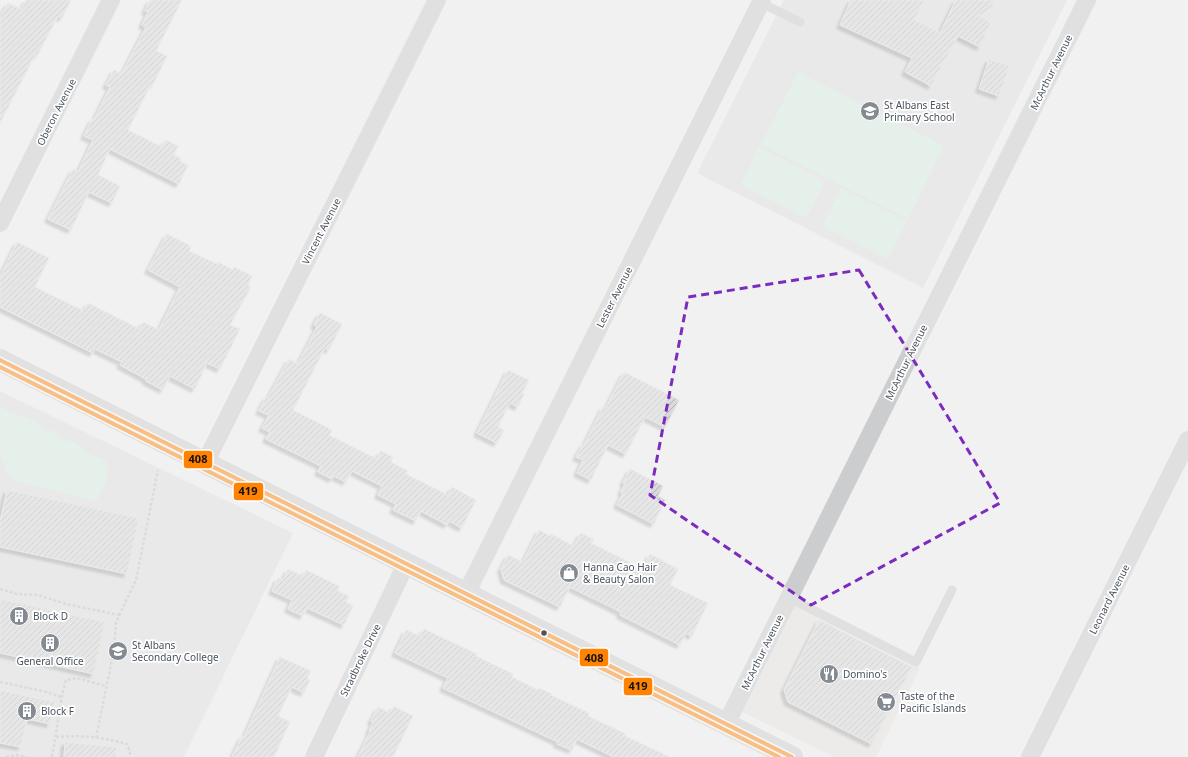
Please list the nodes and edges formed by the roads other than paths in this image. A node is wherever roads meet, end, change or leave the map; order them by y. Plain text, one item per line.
1 (111, 0) edge
2 (437, 0) edge
3 (1087, 0) edge
4 (762, 1) edge
5 (800, 22) dead end
6 (0, 223) edge
7 (0, 360) edge
8 (1188, 440) edge
9 (205, 463) junction
10 (406, 564) junction
11 (952, 590) dead end
12 (466, 594) junction
13 (789, 598) junction
14 (726, 724) junction
15 (314, 757) edge
16 (792, 757) edge
17 (1030, 757) edge

1 - 6 street, Oberon Avenue
2 - 9 street, Vincent Avenue
3 - 13 street, McArthur Avenue
4 - 5 lane
4 - 12 street, Lester Avenue
7 - 9 main road
8 - 17 street, Leonard Avenue
9 - 10 main road
10 - 12 main road
10 - 15 street, Stradbroke Drive
11 - 13 lane
12 - 14 main road
13 - 14 street, McArthur Avenue
14 - 16 main road

